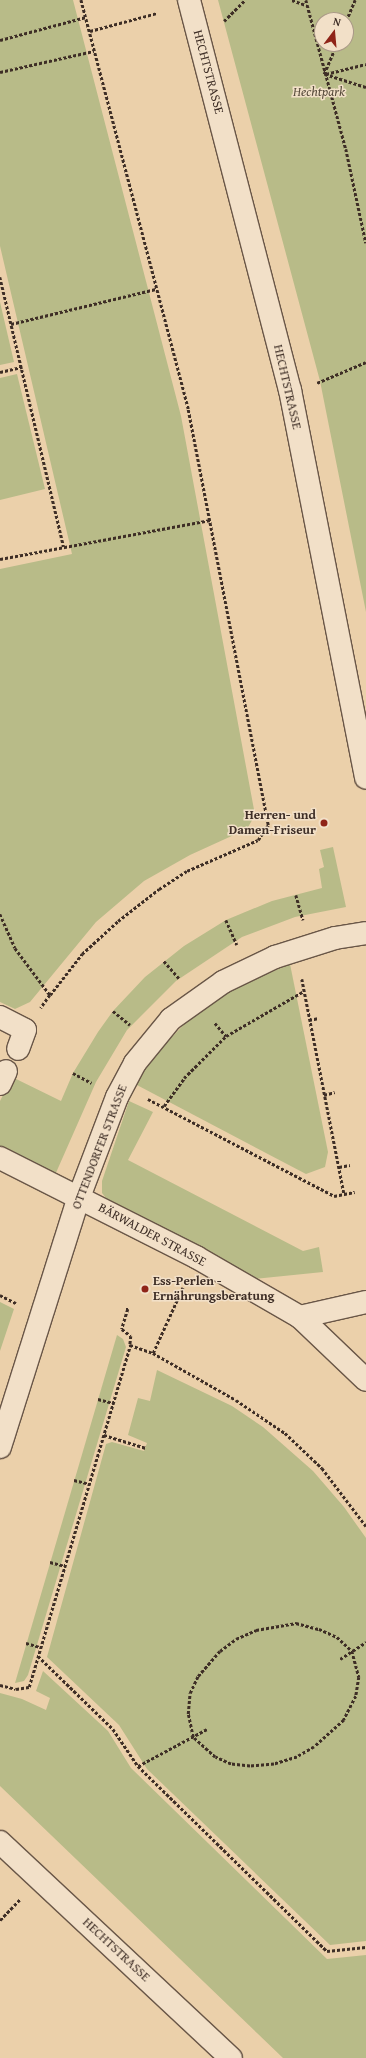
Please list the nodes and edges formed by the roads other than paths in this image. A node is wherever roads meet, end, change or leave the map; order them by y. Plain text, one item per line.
1 (189, 0) edge
2 (366, 778) edge
3 (366, 933) edge
4 (0, 1017) edge
5 (22, 1040) road end
6 (0, 1158) edge
7 (79, 1197) junction
8 (366, 1302) edge
9 (300, 1317) junction
10 (366, 1380) edge
11 (1, 1442) edge
12 (0, 1842) edge
13 (231, 2058) edge

1 - 2 street, HECHTSTRASSE
3 - 7 street, OTTENDORFER STRASSE
4 - 5 street
6 - 7 street, BÄRWALDER STRASSE
7 - 9 street, BÄRWALDER STRASSE
7 - 11 street, OTTENDORFER STRASSE
8 - 9 street
9 - 10 street, BÄRWALDER STRASSE
12 - 13 street, HECHTSTRASSE

